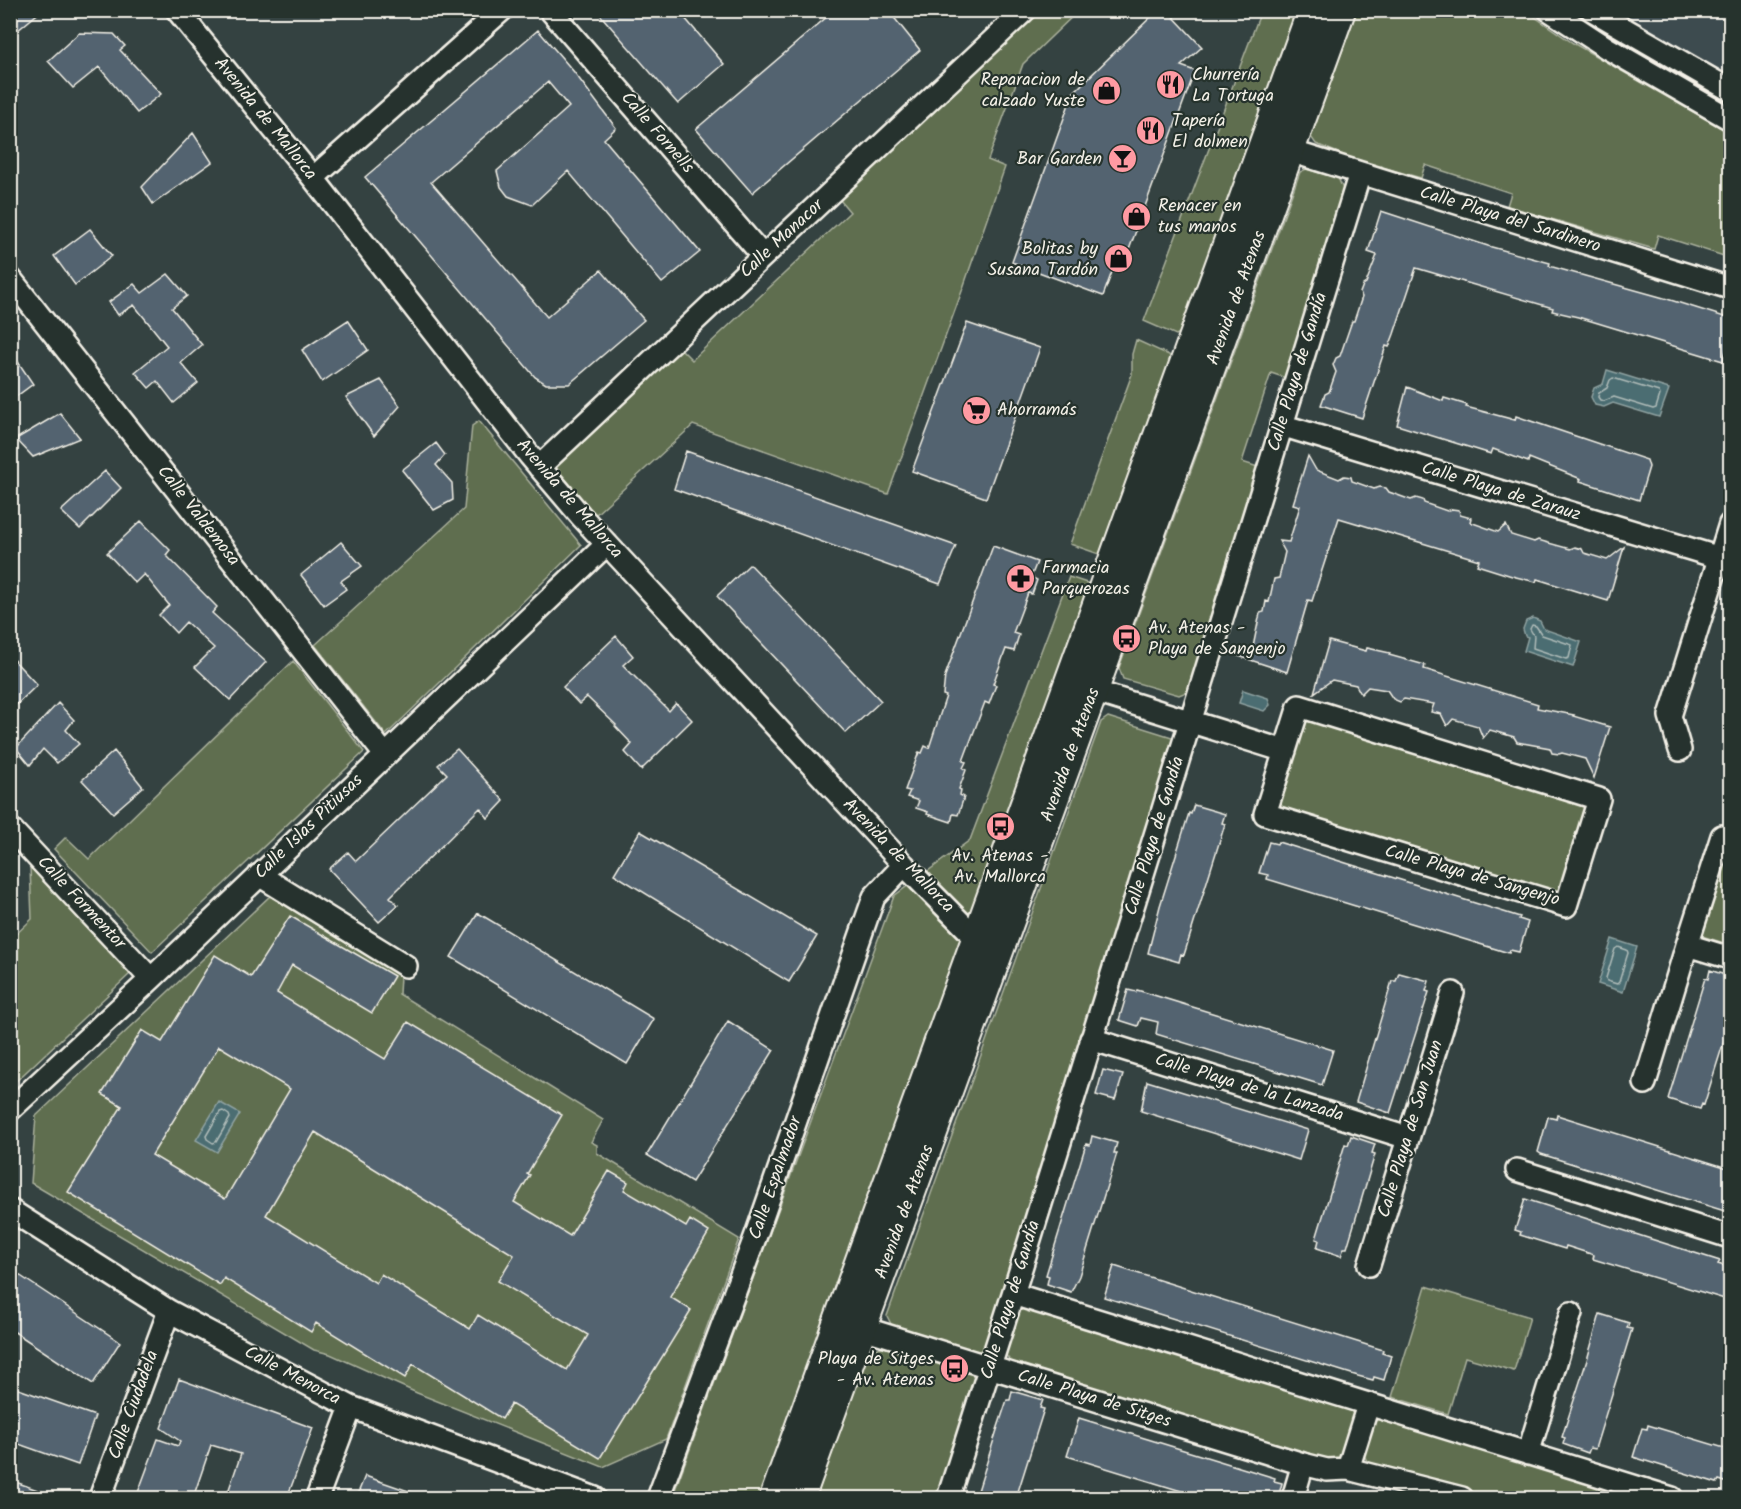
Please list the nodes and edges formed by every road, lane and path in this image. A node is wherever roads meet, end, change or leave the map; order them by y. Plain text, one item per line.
1 (177, 10) edge
2 (502, 10) edge
3 (550, 10) edge
4 (1025, 10) edge
5 (1313, 10) edge
6 (1340, 10) edge
7 (1549, 10) edge
8 (1592, 10) edge
9 (1731, 90) edge
10 (1731, 119) edge
11 (1290, 151) junction
12 (1360, 173) junction
13 (313, 178) junction
14 (763, 256) junction
15 (10, 278) edge
16 (1731, 288) edge
17 (1281, 425) junction
18 (539, 467) junction
19 (1731, 524) edge
20 (607, 544) junction
21 (1725, 560) edge
22 (1082, 688) junction
23 (1191, 722) junction
24 (1680, 750) dead end
25 (1285, 751) junction
26 (385, 755) junction
27 (10, 828) edge
28 (1731, 838) edge
29 (904, 865) junction
30 (259, 875) junction
31 (989, 944) junction
32 (1688, 945) junction
33 (1731, 958) edge
34 (406, 966) dead end
35 (152, 979) junction
36 (1453, 993) dead end
37 (1091, 1039) junction
38 (1645, 1083) dead end
39 (10, 1110) edge
40 (1408, 1138) junction
41 (1517, 1170) dead end
42 (10, 1210) edge
43 (1731, 1237) edge
44 (1369, 1264) dead end
45 (1013, 1294) junction
46 (169, 1311) junction
47 (1571, 1313) dead end
48 (852, 1324) junction
49 (990, 1366) junction
50 (1368, 1405) junction
51 (351, 1407) junction
52 (1528, 1454) junction
53 (1303, 1464) junction
54 (1348, 1469) junction
55 (1438, 1495) edge
56 (100, 1498) edge
57 (317, 1498) edge
58 (595, 1498) edge
59 (658, 1498) edge
60 (775, 1498) edge
61 (800, 1498) edge
62 (948, 1498) edge
63 (1293, 1498) edge
64 (1462, 1498) edge
65 (1672, 1498) edge

1 - 13 street, Avenida de Mallorca
2 - 13 street
3 - 14 street, Calle Fornells
4 - 14 street, Calle Manacor
5 - 22 main road, Avenida de Atenas
6 - 11 main road, Avenida de Atenas
7 - 10 street
8 - 9 street
11 - 12 street, Calle Playa del Sardinero
11 - 22 main road, Avenida de Atenas
12 - 16 street, Calle Playa del Sardinero
12 - 17 street, Calle Playa de Gandía
13 - 18 street, Avenida de Mallorca
14 - 18 street, Calle Manacor
15 - 26 street, Calle Valdemosa
17 - 21 street, Calle Playa de Zarauz
17 - 23 street, Calle Playa de Gandía
18 - 20 street, Avenida de Mallorca
19 - 21 street
20 - 26 street, Calle Islas Pitiusas
20 - 29 street, Avenida de Mallorca
21 - 24 street
22 - 23 street
22 - 31 main road, Avenida de Atenas
23 - 25 street
23 - 37 street, Calle Playa de Gandía
25 - 25 street, Calle Playa de Sangenjo
26 - 30 street, Calle Islas Pitiusas
27 - 35 street, Calle Formentor
28 - 32 street
29 - 31 street, Avenida de Mallorca
29 - 59 street, Calle Espalmador
30 - 34 street
30 - 35 street, Calle Islas Pitiusas
31 - 48 main road, Avenida de Atenas
32 - 33 street
32 - 38 street
35 - 39 street, Calle Islas Pitiusas
36 - 40 street, Calle Playa de San Juan
37 - 40 street, Calle Playa de la Lanzada
37 - 45 street, Calle Playa de Gandía
40 - 44 street, Calle Playa de San Juan
41 - 43 street
42 - 46 street, Calle Menorca
45 - 49 street, Calle Playa de Gandía
45 - 50 street
46 - 51 street, Calle Menorca
46 - 56 street, Calle Ciudadela
47 - 52 street
48 - 49 street, Calle Playa de Sitges
48 - 60 main road, Avenida de Atenas
48 - 61 main road, Avenida de Atenas
49 - 53 street, Calle Playa de Sitges
49 - 62 street, Calle Playa de Gandía
50 - 52 street
50 - 54 street
51 - 57 street
51 - 58 street, Calle Menorca
52 - 65 street
53 - 54 street, Calle Playa de Sitges
53 - 63 street
54 - 55 street, Calle Playa de Sitges
55 - 64 street, Calle Playa de Sitges

